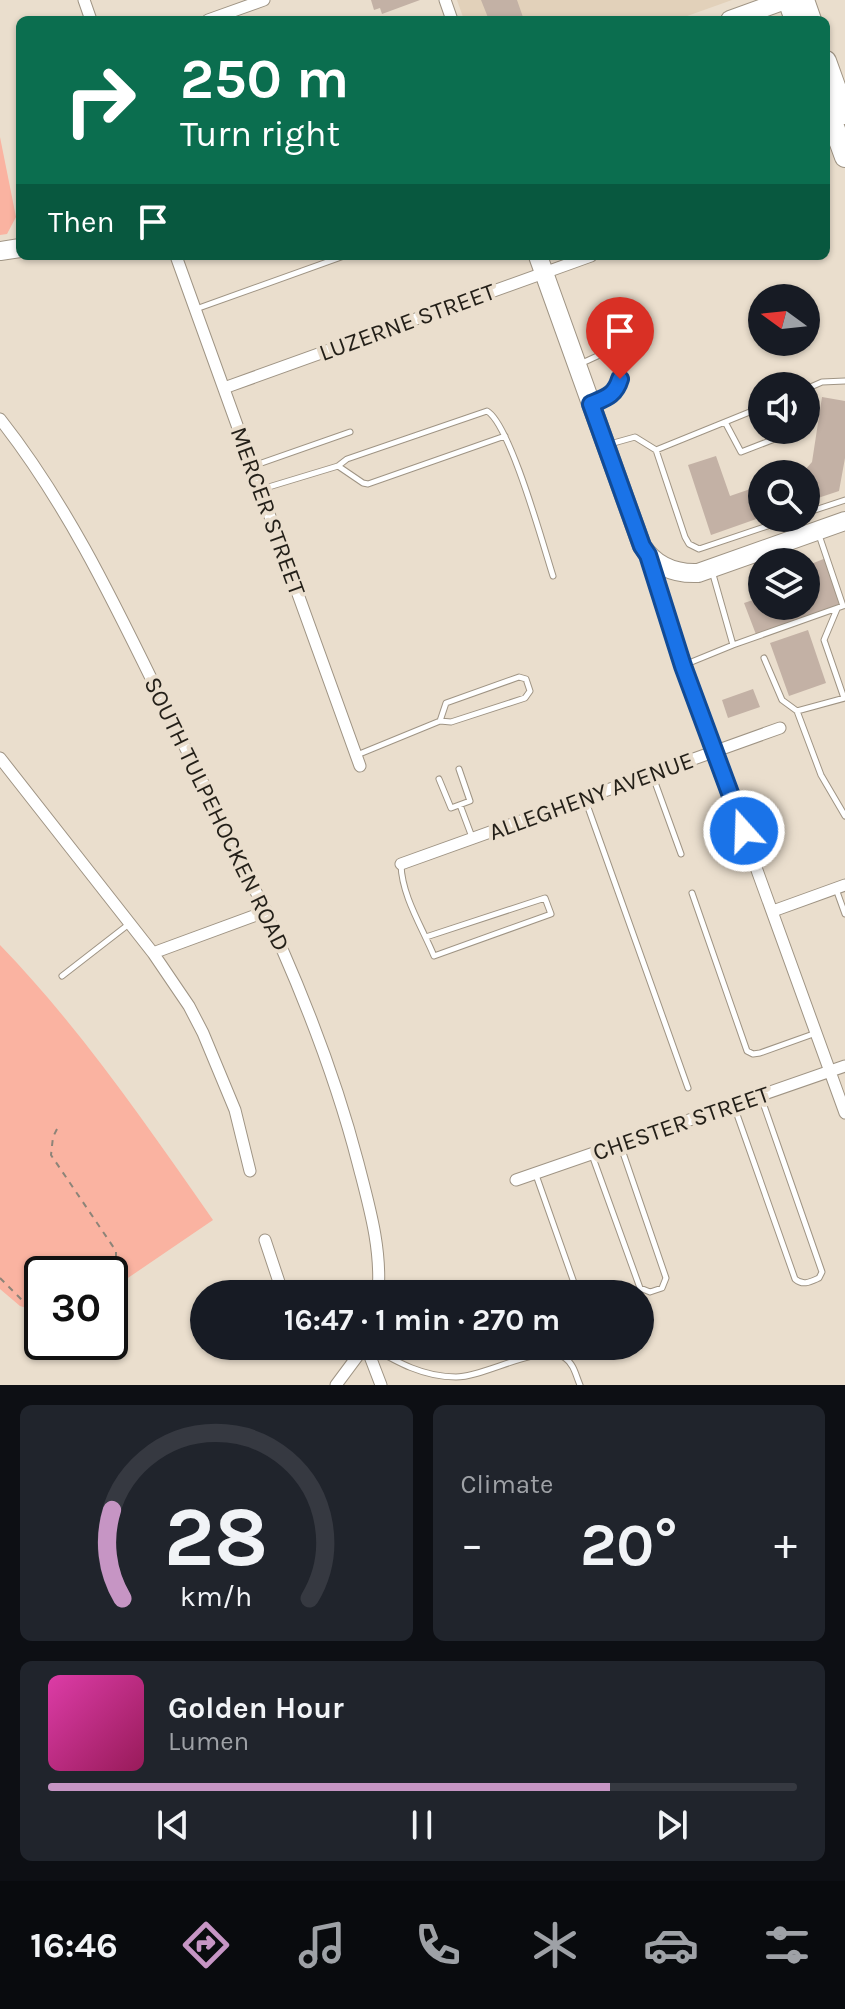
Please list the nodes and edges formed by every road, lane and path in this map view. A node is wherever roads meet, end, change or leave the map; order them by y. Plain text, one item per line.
1 (264, 0) edge
2 (782, 1) edge
3 (219, 16) edge
4 (741, 16) edge
5 (830, 72) edge
6 (845, 114) edge
7 (830, 116) edge
8 (845, 157) edge
9 (178, 260) edge
10 (333, 260) edge
11 (566, 260) edge
12 (541, 264) edge
13 (196, 309) junction
14 (577, 365) junction
15 (845, 381) edge
16 (820, 383) edge
17 (224, 388) junction
18 (591, 404) junction
19 (748, 413) edge
20 (0, 419) edge
21 (725, 422) junction
22 (350, 432) dead end
23 (505, 436) junction
24 (762, 444) edge
25 (606, 446) junction
26 (656, 450) junction
27 (252, 466) junction
28 (338, 466) junction
29 (261, 489) junction
30 (845, 500) edge
31 (820, 508) edge
32 (845, 521) edge
33 (820, 530) edge
34 (749, 532) edge
35 (815, 532) edge
36 (818, 532) edge
37 (648, 555) junction
38 (711, 569) junction
39 (553, 576) dead end
40 (840, 607) edge
41 (733, 645) junction
42 (764, 658) dead end
43 (683, 666) junction
44 (844, 698) edge
45 (797, 711) junction
46 (440, 721) junction
47 (780, 728) dead end
48 (715, 751) junction
49 (0, 758) edge
50 (358, 761) joint
51 (459, 769) dead end
52 (652, 773) junction
53 (439, 779) dead end
54 (584, 798) junction
55 (460, 805) junction
56 (845, 816) edge
57 (473, 838) junction
58 (681, 854) dead end
59 (401, 864) joint
60 (840, 886) edge
61 (692, 893) dead end
62 (267, 911) junction
63 (773, 911) junction
64 (845, 914) edge
65 (130, 923) junction
66 (426, 937) junction
67 (153, 953) junction
68 (62, 976) dead end
69 (817, 1033) junction
70 (845, 1066) edge
71 (830, 1071) junction
72 (688, 1088) dead end
73 (761, 1095) junction
74 (733, 1105) junction
75 (845, 1113) edge
76 (57, 1129) dead end
77 (620, 1144) junction
78 (592, 1154) junction
79 (250, 1171) dead end
80 (536, 1174) junction
81 (516, 1180) dead end
82 (265, 1240) dead end
83 (116, 1256) edge
84 (0, 1278) edge
85 (278, 1280) edge
86 (379, 1280) edge
87 (573, 1280) edge
88 (24, 1302) edge
89 (356, 1360) edge
90 (372, 1360) edge
91 (396, 1360) edge
92 (524, 1360) edge
93 (567, 1360) edge
94 (336, 1385) edge
95 (381, 1385) edge
96 (580, 1385) edge

1 - 3 street
2 - 4 main road
5 - 6 highway
7 - 8 highway
9 - 13 street, MERCER STREET
10 - 13 lane
11 - 12 street, LUZERNE STREET
12 - 14 main road
12 - 17 street, LUZERNE STREET
13 - 17 street, MERCER STREET
14 - 18 main road
14 - 18 lane
15 - 16 lane
17 - 27 street, MERCER STREET
18 - 25 main road
19 - 21 lane
20 - 62 street, SOUTH TULPEHOCKEN ROAD
21 - 24 lane
21 - 26 lane
22 - 27 lane
23 - 28 lane
23 - 28 lane
23 - 39 lane
25 - 26 lane
25 - 37 main road
26 - 34 lane
27 - 29 street, MERCER STREET
28 - 29 lane
29 - 50 street, MERCER STREET
30 - 31 lane
32 - 33 main road
35 - 38 main road
36 - 40 lane
37 - 38 main road
37 - 43 street
38 - 41 lane
40 - 41 lane
40 - 44 lane
41 - 43 lane
42 - 45 lane
43 - 48 street
44 - 45 lane
45 - 56 lane
46 - 46 lane
46 - 50 lane
47 - 48 street, ALLEGHENY AVENUE
48 - 52 street, ALLEGHENY AVENUE
48 - 63 street
49 - 65 street
51 - 55 lane
52 - 54 street, ALLEGHENY AVENUE
52 - 58 lane
53 - 55 lane
54 - 57 street, ALLEGHENY AVENUE
54 - 72 lane
55 - 57 lane
57 - 59 street, ALLEGHENY AVENUE
59 - 66 lane
60 - 63 street
60 - 64 lane
61 - 69 lane
62 - 67 street
62 - 86 street, SOUTH TULPEHOCKEN ROAD
63 - 69 street
65 - 67 street
65 - 68 lane
66 - 66 lane
67 - 79 street
69 - 71 street
70 - 71 street, CHESTER STREET
71 - 73 street, CHESTER STREET
71 - 75 street
73 - 74 street, CHESTER STREET
73 - 74 lane
74 - 77 street, CHESTER STREET
76 - 83 path
77 - 78 street, CHESTER STREET
77 - 78 lane
78 - 80 street, CHESTER STREET
80 - 81 street, CHESTER STREET
80 - 87 lane
82 - 85 street
84 - 88 path
89 - 94 street
90 - 95 street
91 - 92 lane
93 - 96 lane

